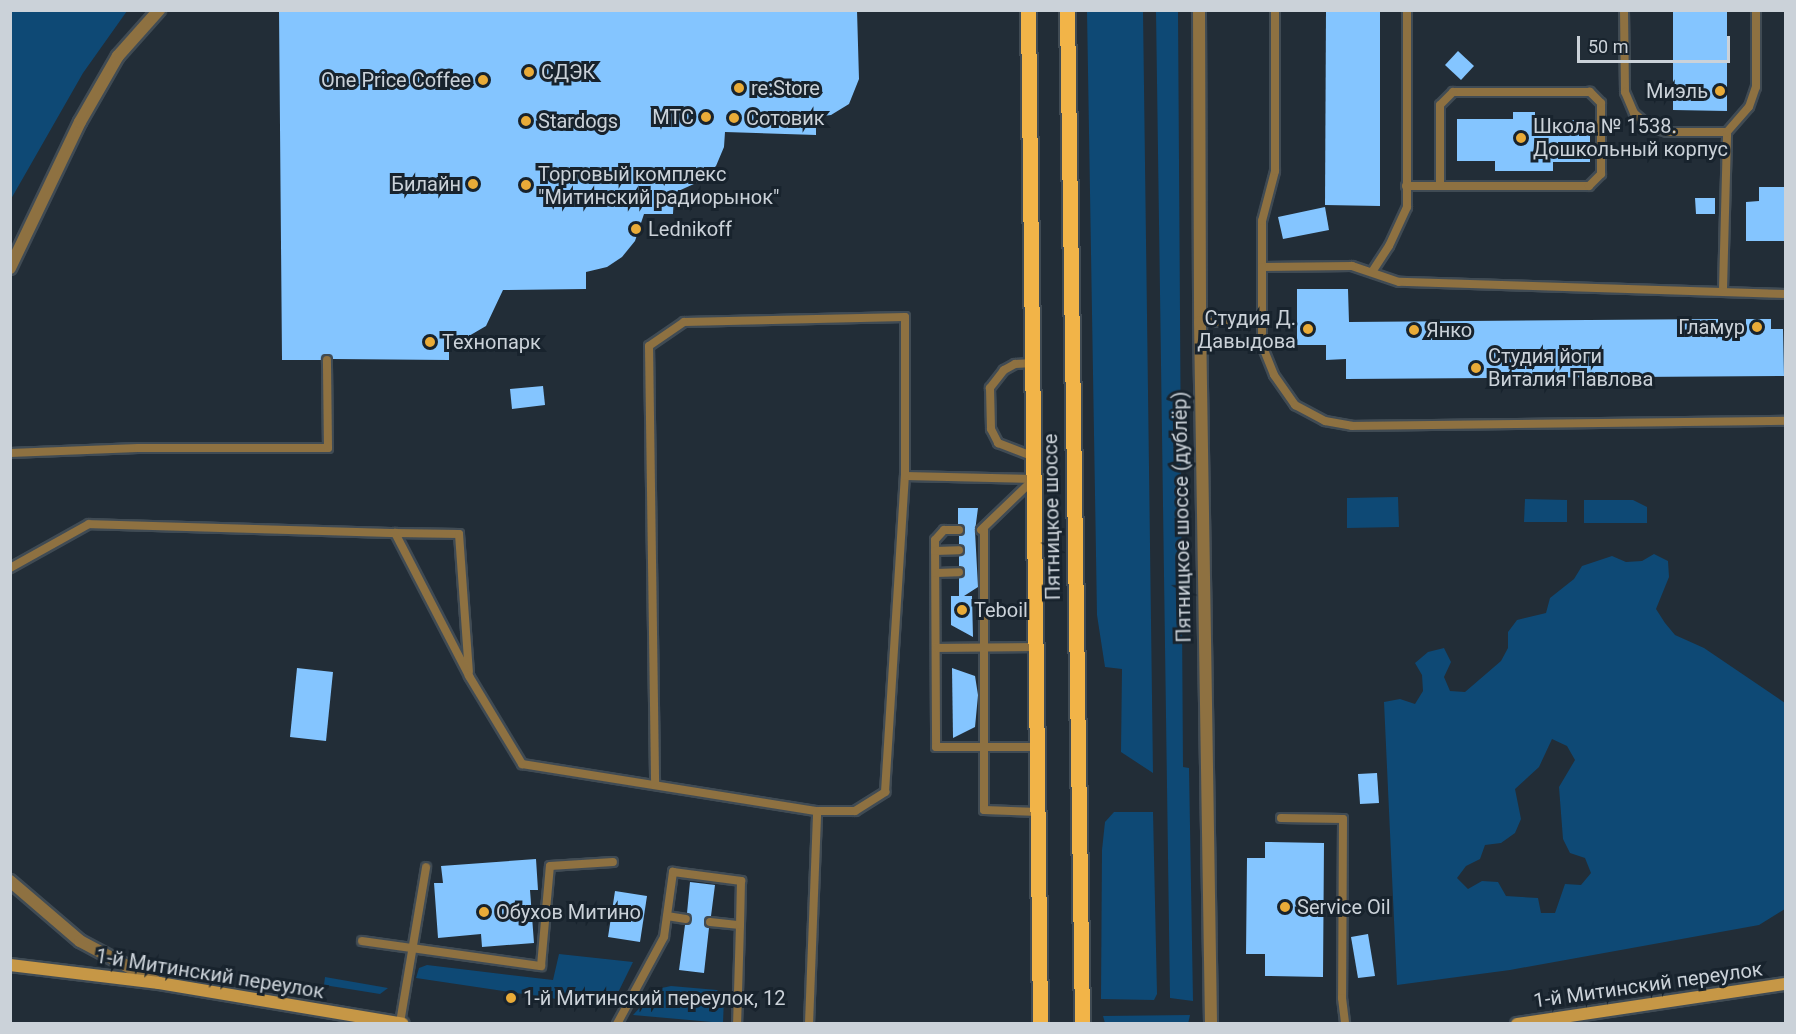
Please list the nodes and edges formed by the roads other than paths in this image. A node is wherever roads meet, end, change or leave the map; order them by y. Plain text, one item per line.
1 (159, 10) edge
2 (1028, 10) edge
3 (1067, 10) edge
4 (1199, 10) edge
5 (1275, 10) edge
6 (1407, 10) edge
7 (1624, 10) edge
8 (1756, 10) edge
9 (1727, 132) junction
10 (1407, 186) junction
11 (1440, 186) junction
12 (1262, 267) junction
13 (10, 268) edge
14 (1372, 272) junction
15 (1723, 289) junction
16 (1785, 294) edge
17 (1200, 322) junction
18 (1262, 322) junction
19 (327, 360) dead end
20 (1033, 363) junction
21 (1785, 421) edge
22 (10, 453) edge
23 (1034, 457) junction
24 (905, 476) junction
25 (1034, 479) junction
26 (958, 530) dead end
27 (395, 533) junction
28 (959, 550) dead end
29 (935, 551) junction
30 (10, 568) edge
31 (959, 572) dead end
32 (936, 573) junction
33 (1036, 647) junction
34 (936, 648) junction
35 (982, 648) junction
36 (469, 676) junction
37 (984, 747) junction
38 (1037, 747) junction
39 (655, 785) junction
40 (818, 811) junction
41 (1038, 812) junction
42 (1281, 818) dead end
43 (612, 862) dead end
44 (426, 867) dead end
45 (10, 881) edge
46 (668, 916) junction
47 (686, 919) dead end
48 (710, 922) dead end
49 (740, 925) junction
50 (362, 940) dead end
51 (413, 950) junction
52 (10, 965) edge
53 (159, 983) junction
54 (1785, 984) edge
55 (402, 1023) edge
56 (617, 1023) edge
57 (737, 1023) edge
58 (809, 1023) edge
59 (1040, 1023) edge
60 (1082, 1023) edge
61 (1211, 1023) edge
62 (1345, 1023) edge
63 (1516, 1023) edge

1 - 13 street
2 - 20 main road, Пятницкое шоссе
3 - 60 main road, Пятницкое шоссе
4 - 17 street, Пятницкое шоссе (дублёр)
5 - 12 lane
6 - 10 lane
7 - 9 lane
8 - 9 lane
9 - 15 lane
10 - 11 lane
10 - 14 lane
11 - 11 lane
12 - 14 lane
12 - 18 lane
14 - 15 lane
15 - 16 lane
17 - 18 lane
17 - 61 street, Пятницкое шоссе (дублёр)
18 - 21 lane
19 - 22 lane
20 - 23 main road, Пятницкое шоссе
20 - 23 lane
23 - 25 main road, Пятницкое шоссе
24 - 25 lane
24 - 39 lane
24 - 40 lane
25 - 33 main road, Пятницкое шоссе
25 - 35 lane
26 - 29 lane
27 - 30 lane
27 - 36 lane
27 - 36 lane
28 - 29 lane
29 - 32 lane
31 - 32 lane
32 - 34 lane
33 - 35 lane
33 - 38 main road, Пятницкое шоссе
34 - 35 lane
34 - 37 lane
35 - 37 lane
36 - 39 lane
37 - 38 lane
37 - 41 lane
38 - 41 main road, Пятницкое шоссе
39 - 40 lane
40 - 58 lane
41 - 59 main road, Пятницкое шоссе
42 - 62 lane
43 - 51 lane
44 - 51 lane
45 - 53 street
46 - 47 lane
46 - 49 lane
46 - 56 lane
48 - 49 lane
49 - 57 lane
50 - 51 lane
51 - 55 lane
52 - 53 main road, 1-й Митинский переулок
53 - 55 main road, 1-й Митинский переулок
54 - 63 main road, 1-й Митинский переулок

